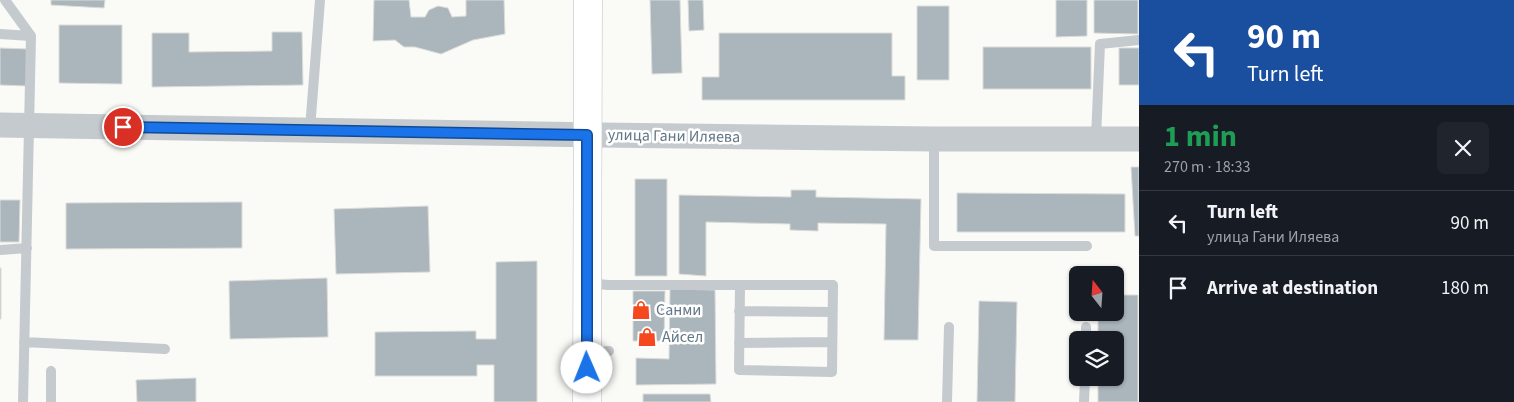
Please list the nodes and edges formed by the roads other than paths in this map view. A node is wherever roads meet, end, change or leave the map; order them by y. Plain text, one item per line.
1 (5, 0) edge
2 (320, 0) edge
3 (588, 0) edge
4 (0, 34) edge
5 (31, 36) junction
6 (1139, 40) edge
7 (0, 124) edge
8 (30, 125) junction
9 (310, 130) junction
10 (587, 135) junction
11 (1096, 138) junction
12 (1139, 138) edge
13 (934, 139) junction
14 (1088, 246) dead end
15 (27, 248) junction
16 (0, 250) edge
17 (587, 283) junction
18 (740, 286) junction
19 (740, 311) junction
20 (832, 312) junction
21 (949, 327) dead end
22 (1086, 327) dead end
23 (1086, 331) edge
24 (24, 342) junction
25 (832, 342) junction
26 (739, 343) junction
27 (165, 349) dead end
28 (51, 371) dead end
29 (1085, 386) edge
30 (23, 402) edge
31 (51, 402) edge
32 (587, 402) edge
33 (947, 402) edge
34 (1084, 402) edge

1 - 5 lane
2 - 9 lane
3 - 10 main road
4 - 5 lane
5 - 8 lane
6 - 11 lane
7 - 8 street, улица Гани Иляева
8 - 9 street, улица Гани Иляева
8 - 15 lane
9 - 10 street, улица Гани Иляева
10 - 13 street, улица Гани Иляева
10 - 17 main road
11 - 12 street, улица Гани Иляева
11 - 13 street, улица Гани Иляева
13 - 14 lane
15 - 16 lane
15 - 24 lane
17 - 18 lane
17 - 32 main road
18 - 19 lane
18 - 20 lane
19 - 20 lane
19 - 26 lane
20 - 25 lane
21 - 33 lane
22 - 23 lane
24 - 27 lane
24 - 30 lane
25 - 26 lane
25 - 26 lane
28 - 31 lane
29 - 34 lane

